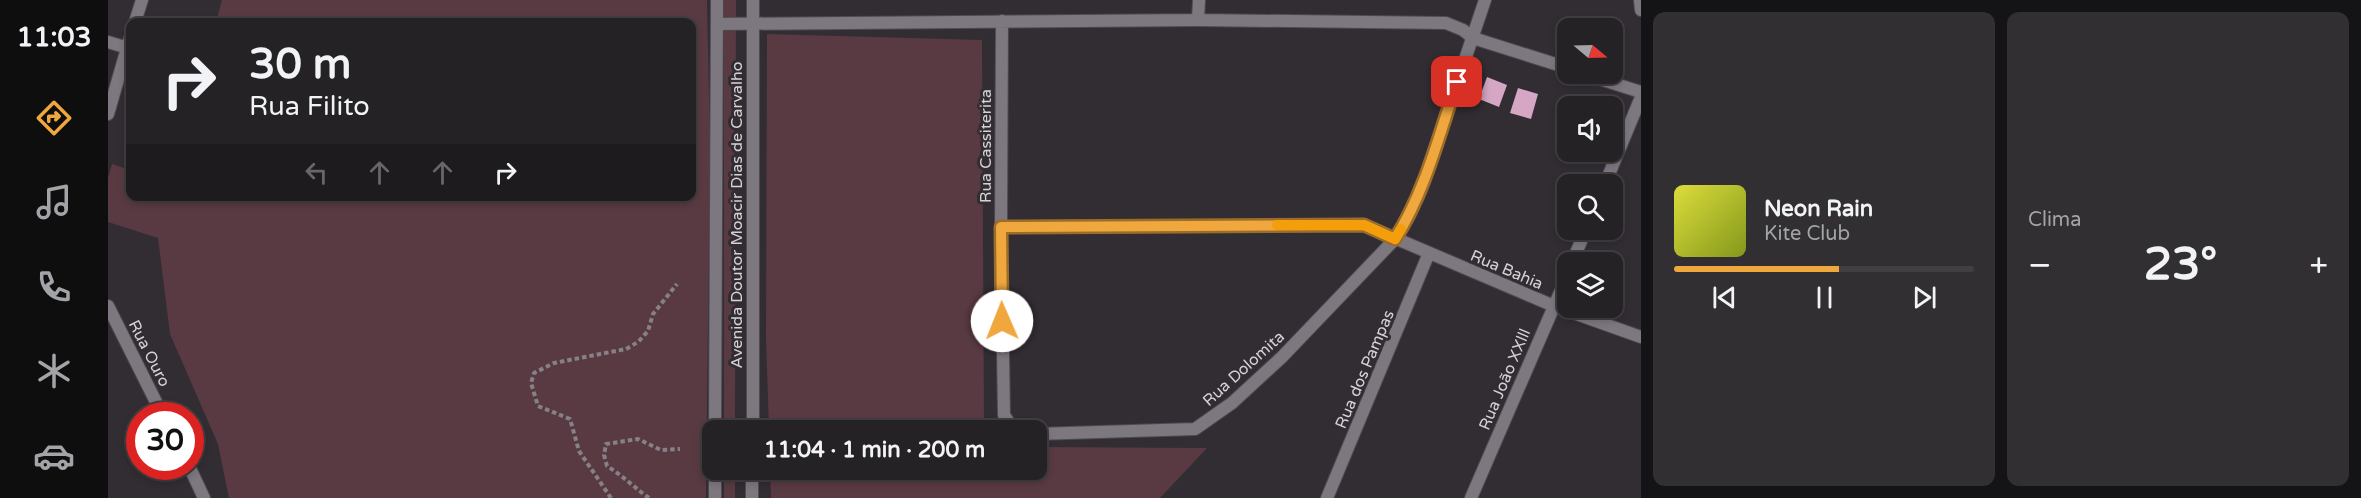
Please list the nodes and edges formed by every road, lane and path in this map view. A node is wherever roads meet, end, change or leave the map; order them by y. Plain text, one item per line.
1 (142, 0) edge
2 (717, 0) edge
3 (753, 0) edge
4 (1199, 0) edge
5 (1485, 0) edge
6 (1640, 0) edge
7 (1641, 10) edge
8 (136, 18) edge
9 (1198, 20) junction
10 (1002, 21) junction
11 (752, 22) junction
12 (717, 24) junction
13 (1473, 38) junction
14 (108, 42) edge
15 (126, 43) edge
16 (126, 53) edge
17 (1557, 65) edge
18 (1616, 84) edge
19 (1641, 92) edge
20 (1641, 97) edge
21 (108, 114) edge
22 (1609, 174) edge
23 (1001, 227) junction
24 (1395, 239) junction
25 (1429, 253) junction
26 (677, 284) dead end
27 (1557, 299) edge
28 (108, 306) edge
29 (1554, 306) junction
30 (1641, 337) edge
31 (156, 402) edge
32 (715, 420) edge
33 (753, 420) edge
34 (1007, 420) edge
35 (1047, 434) edge
36 (680, 449) dead end
37 (196, 480) edge
38 (715, 480) edge
39 (752, 480) edge
40 (204, 498) edge
41 (610, 498) edge
42 (649, 498) edge
43 (715, 498) edge
44 (752, 498) edge
45 (1327, 498) edge
46 (1471, 498) edge

1 - 8 street
2 - 12 street, Avenida Doutor Moacir Dias de Carvalho
3 - 11 street, Avenida Doutor Moacir Dias de Carvalho
4 - 9 street
5 - 13 street
6 - 7 street
9 - 10 street
9 - 13 street
10 - 11 street
10 - 23 street, Rua Cassiterita
11 - 12 street
11 - 33 street, Avenida Doutor Moacir Dias de Carvalho
12 - 32 street, Avenida Doutor Moacir Dias de Carvalho
13 - 17 street
13 - 24 street
14 - 15 street
16 - 21 street
18 - 19 street
20 - 22 street
23 - 24 street, Rua Bahia
23 - 34 street, Rua Cassiterita
24 - 25 street, Rua Bahia
24 - 35 street, Rua Dolomita
25 - 29 street, Rua Bahia
25 - 45 street, Rua dos Pampas
26 - 41 path
27 - 29 street, Rua João XXlll
28 - 31 street, Rua Ouro
29 - 30 street, Rua Bahia
29 - 46 street, Rua João XXlll
36 - 42 path
37 - 40 street
38 - 43 street
39 - 44 street

